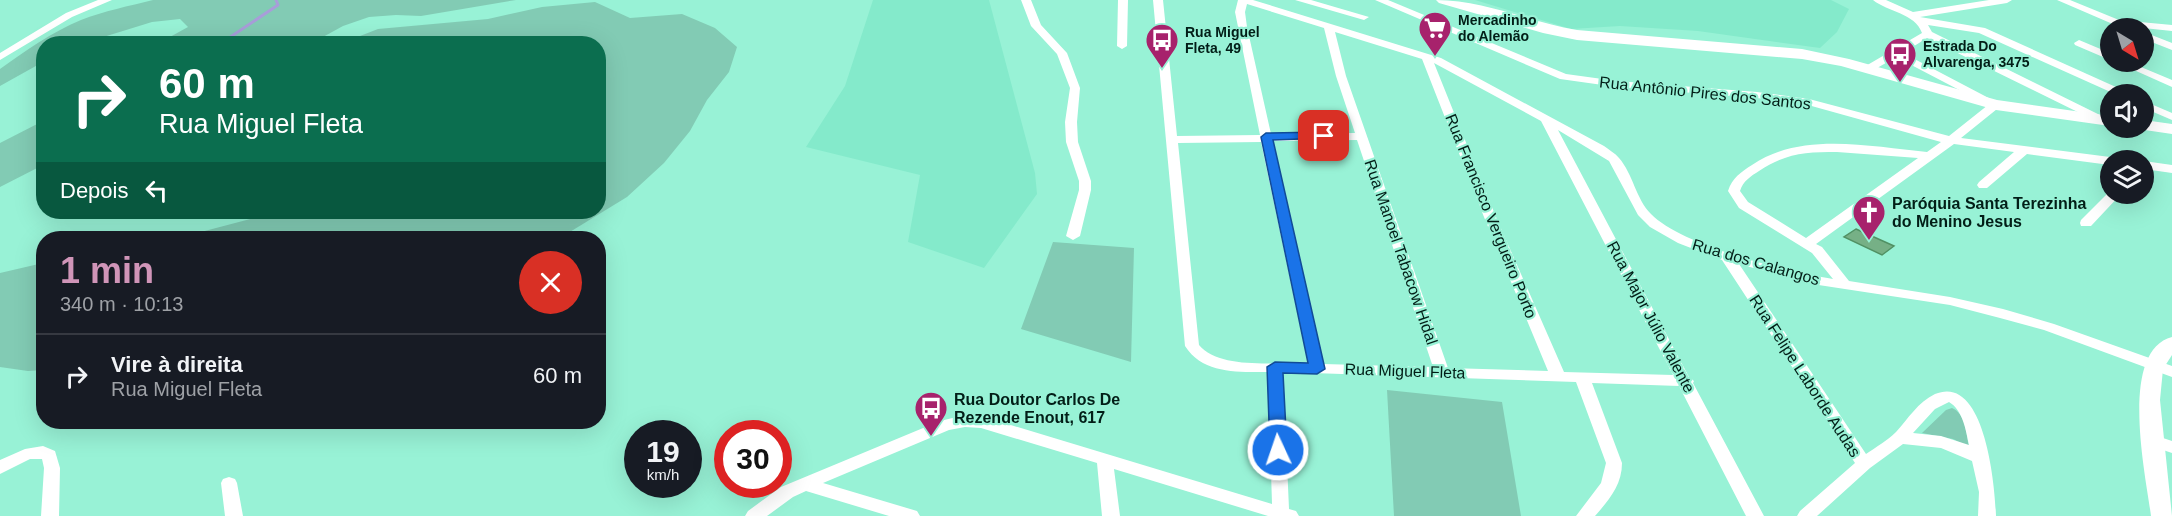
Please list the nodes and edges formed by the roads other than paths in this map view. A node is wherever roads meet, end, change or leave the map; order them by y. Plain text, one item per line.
1 (107, 0) edge
2 (1026, 0) edge
3 (1123, 0) edge
4 (1158, 0) edge
5 (1244, 0) edge
6 (1300, 0) edge
7 (1380, 0) edge
8 (1444, 0) edge
9 (1464, 0) edge
10 (1878, 0) edge
11 (2007, 0) edge
12 (2062, 0) edge
13 (97, 2) edge
14 (1364, 17) dead end
15 (1913, 18) junction
16 (2105, 18) edge
17 (2154, 26) edge
18 (1329, 28) junction
19 (2172, 28) edge
20 (1927, 34) junction
21 (2154, 39) edge
22 (1667, 43) junction
23 (2079, 43) dead end
24 (1122, 46) dead end
25 (2172, 47) edge
26 (1896, 52) junction
27 (2100, 52) edge
28 (1426, 56) junction
29 (0, 57) edge
30 (1868, 69) junction
31 (2144, 72) edge
32 (2101, 84) edge
33 (2172, 84) edge
34 (1996, 105) junction
35 (2154, 109) edge
36 (2172, 117) edge
37 (2100, 118) edge
38 (1546, 119) junction
39 (2100, 120) edge
40 (2154, 126) edge
41 (2172, 129) edge
42 (1362, 136) junction
43 (1266, 137) junction
44 (1173, 140) junction
45 (1953, 141) junction
46 (2024, 150) junction
47 (1932, 156) junction
48 (2100, 160) edge
49 (2154, 166) edge
50 (2172, 169) edge
51 (1983, 185) dead end
52 (2105, 204) edge
53 (2086, 223) dead end
54 (1073, 236) dead end
55 (1808, 243) junction
56 (1727, 257) junction
57 (1845, 285) junction
58 (2172, 343) edge
59 (1275, 367) junction
60 (1317, 369) junction
61 (2163, 370) edge
62 (1442, 372) junction
63 (1558, 376) junction
64 (1582, 377) junction
65 (1686, 381) junction
66 (1900, 438) junction
67 (2163, 444) edge
68 (1105, 458) junction
69 (1980, 458) junction
70 (1864, 464) junction
71 (0, 468) edge
72 (229, 483) dead end
73 (805, 484) junction
74 (1286, 514) edge
75 (50, 516) edge
76 (234, 516) edge
77 (754, 516) edge
78 (911, 516) edge
79 (1111, 516) edge
80 (1585, 516) edge
81 (1755, 516) edge
82 (1806, 516) edge
83 (1987, 516) edge
84 (2163, 516) edge

1 - 13 street
2 - 54 street
3 - 24 street
4 - 44 street, Rua Miguel Fleta
5 - 18 street, Rua dos Calangos
5 - 43 street
6 - 14 street
7 - 45 street, Rua Antônio Pires dos Santos
8 - 22 main road
9 - 22 main road
10 - 15 street
11 - 15 street
12 - 16 street
13 - 29 street
15 - 20 street
15 - 32 street
17 - 19 street
18 - 28 street, Rua dos Calangos
18 - 42 street, Rua Manoel Tabacow Hidal
20 - 26 street
20 - 37 street
21 - 25 street
22 - 30 main road
23 - 27 street
26 - 30 street
26 - 34 street
28 - 38 street, Rua dos Calangos
28 - 63 street, Rua Francisco Vergueiro Porto
30 - 34 main road
31 - 33 street
34 - 39 main road
34 - 45 street
35 - 36 street
38 - 56 street, Rua dos Calangos
38 - 65 street, Rua Major Júlio Valente
40 - 41 main road
42 - 43 street
42 - 62 street, Rua Manoel Tabacow Hidal
43 - 44 street
43 - 60 street
44 - 59 street, Rua Miguel Fleta
45 - 46 street, Rua Antônio Pires dos Santos
45 - 47 street
46 - 48 street, Rua Antônio Pires dos Santos
46 - 51 street
47 - 55 street
47 - 55 street
49 - 50 street
52 - 53 street
55 - 57 street
56 - 57 street, Rua dos Calangos
56 - 70 street, Rua Felipe Laborde Audas
57 - 61 street, Rua dos Calangos
58 - 61 main road
59 - 60 street, Rua Miguel Fleta
59 - 74 street
60 - 62 street, Rua Miguel Fleta
61 - 67 main road
62 - 63 street, Rua Miguel Fleta
63 - 64 street, Rua Miguel Fleta
64 - 65 street, Rua Miguel Fleta
64 - 80 street
65 - 81 street, Rua Major Júlio Valente
66 - 69 street
66 - 69 street
66 - 70 street
67 - 84 main road
68 - 73 street
68 - 74 street
68 - 79 street
69 - 83 street
70 - 82 street
71 - 75 street
72 - 76 street
73 - 77 street
73 - 78 street

